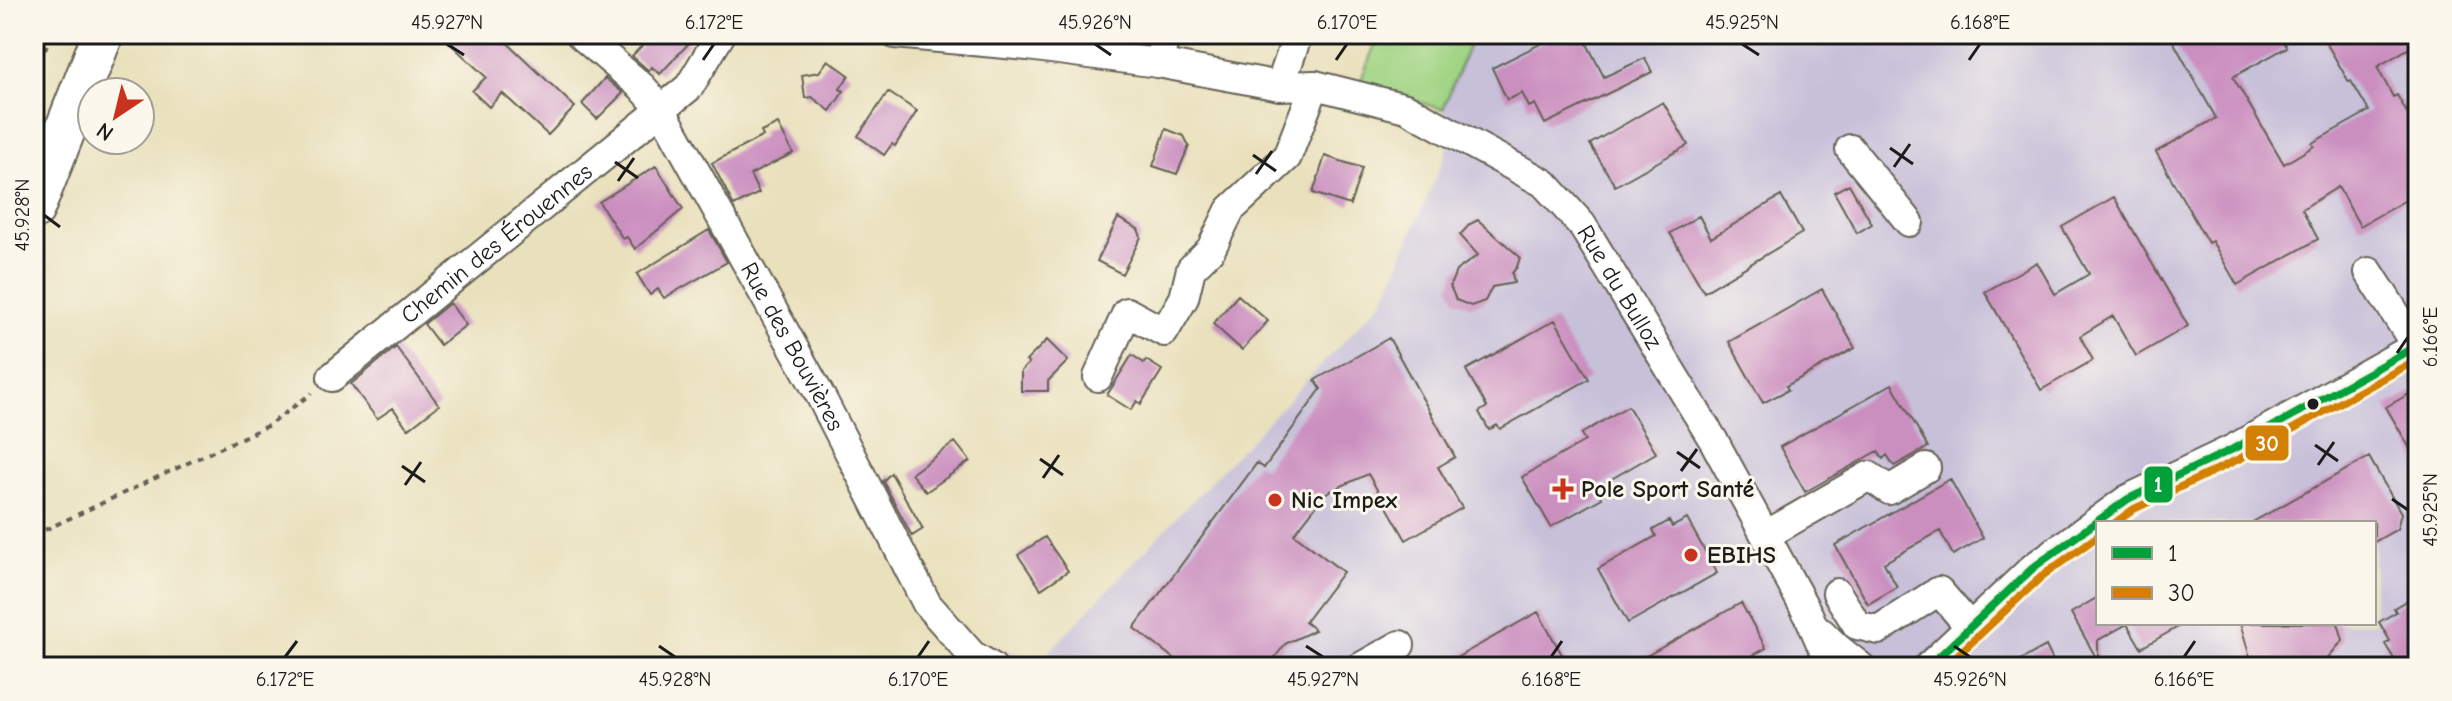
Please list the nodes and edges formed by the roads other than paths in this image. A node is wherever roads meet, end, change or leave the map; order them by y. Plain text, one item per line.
1 (103, 34) edge
2 (580, 34) edge
3 (721, 34) edge
4 (1166, 34) edge
5 (1298, 34) edge
6 (903, 35) edge
7 (1158, 63) junction
8 (1315, 85) junction
9 (1280, 86) junction
10 (661, 109) junction
11 (1850, 149) dead end
12 (34, 209) edge
13 (1909, 222) dead end
14 (2369, 272) dead end
15 (2417, 345) edge
16 (332, 377) road end
17 (1098, 377) dead end
18 (1926, 468) dead end
19 (2097, 521) edge
20 (2096, 522) edge
21 (1766, 535) junction
22 (1837, 593) dead end
23 (1809, 616) junction
24 (1969, 626) junction
25 (1400, 645) dead end
26 (992, 667) edge
27 (1361, 667) edge
28 (1831, 667) edge
29 (1861, 667) edge
30 (1928, 667) edge

1 - 12 highway
2 - 10 street, Rue des Bouvières
3 - 10 street, Chemin des Érouennes
4 - 7 street
5 - 9 street
6 - 7 street, Rue du Bulloz
7 - 9 street, Rue du Bulloz
8 - 9 street, Rue du Bulloz
8 - 17 street
8 - 21 street, Rue du Bulloz
10 - 16 street, Chemin des Érouennes
10 - 26 street, Rue des Bouvières
11 - 13 street
14 - 15 street
15 - 19 street
18 - 21 street
20 - 24 street
21 - 23 street, Rue du Bulloz
22 - 24 street
23 - 28 street, Rue du Bulloz
23 - 29 street, Rue du Bulloz
24 - 30 street
25 - 27 street

